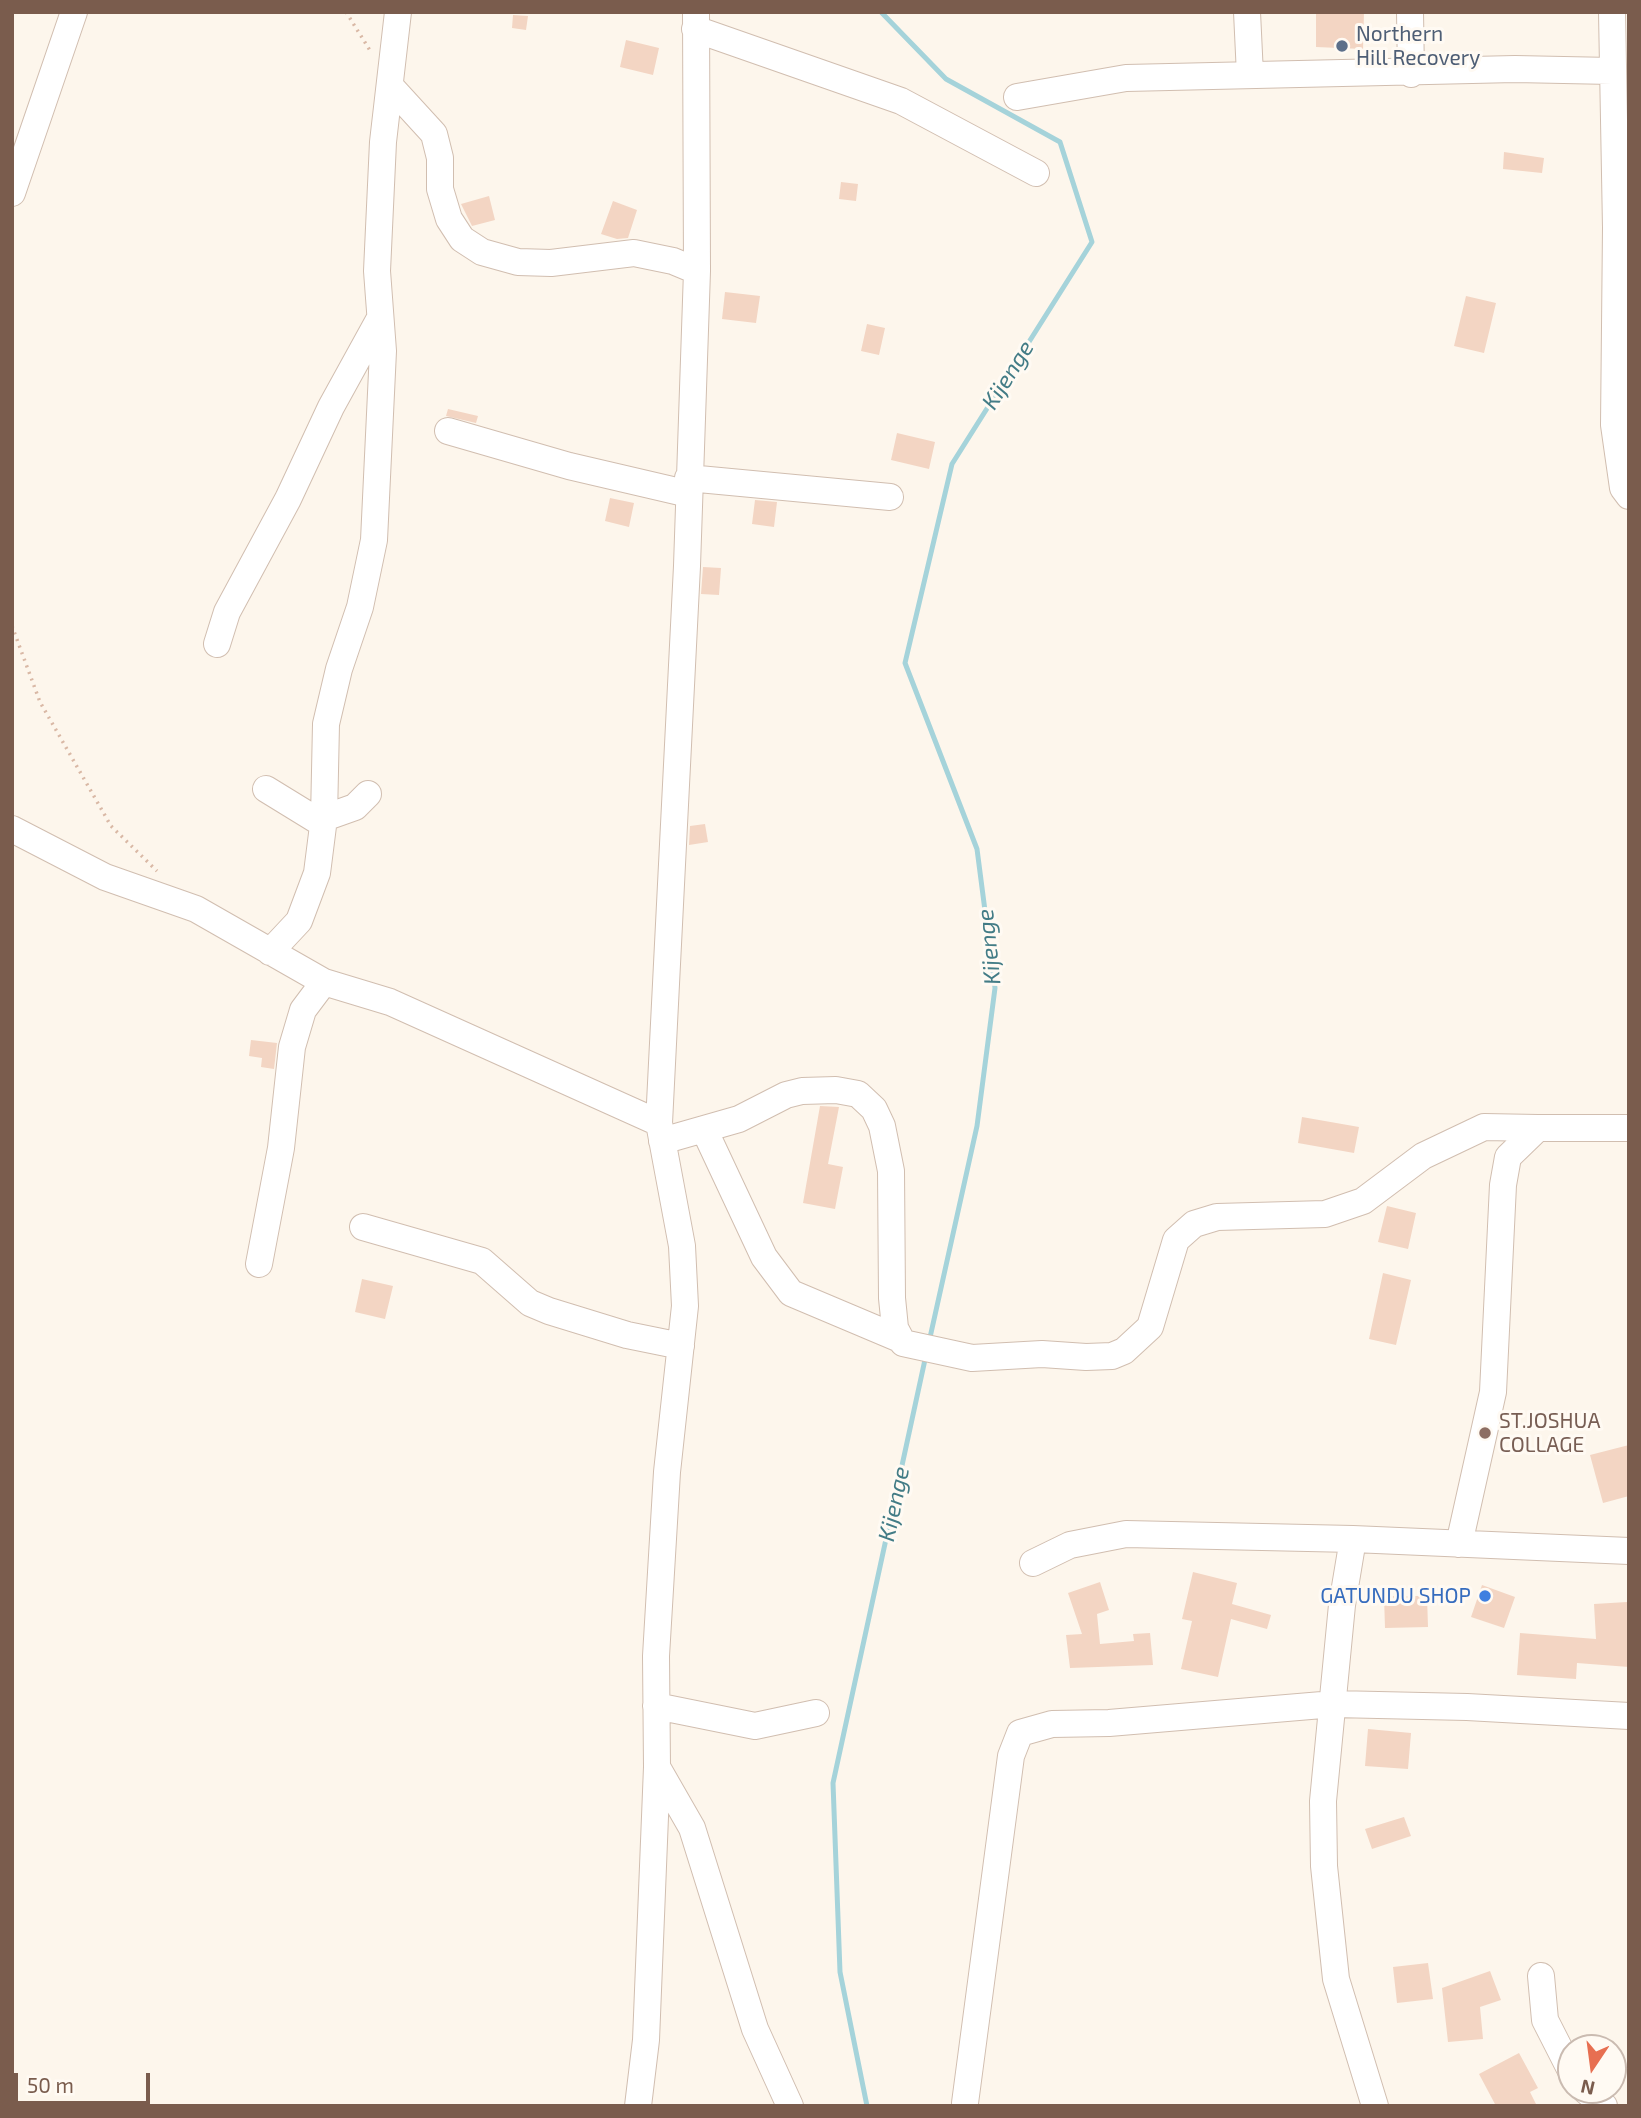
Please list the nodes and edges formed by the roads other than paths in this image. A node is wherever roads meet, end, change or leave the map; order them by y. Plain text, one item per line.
1 (74, 12) edge
2 (398, 12) edge
3 (1247, 12) edge
4 (1410, 12) edge
5 (1612, 12) edge
6 (695, 21) edge
7 (1612, 71) junction
8 (1411, 74) junction
9 (1250, 75) junction
10 (391, 87) junction
11 (1017, 97) dead end
12 (1036, 173) dead end
13 (12, 193) edge
14 (1623, 228) edge
15 (697, 271) junction
16 (380, 318) junction
17 (448, 431) dead end
18 (688, 486) junction
19 (1629, 496) edge
20 (890, 497) dead end
21 (217, 644) dead end
22 (266, 789) dead end
23 (368, 794) dead end
24 (323, 821) junction
25 (12, 829) edge
26 (270, 951) junction
27 (324, 982) junction
28 (1538, 1128) junction
29 (1629, 1128) edge
30 (704, 1129) junction
31 (660, 1132) junction
32 (363, 1227) dead end
33 (259, 1264) dead end
34 (903, 1342) junction
35 (681, 1346) junction
36 (1353, 1539) junction
37 (1459, 1544) junction
38 (1629, 1551) edge
39 (1033, 1563) dead end
40 (1334, 1704) junction
41 (656, 1706) junction
42 (816, 1713) dead end
43 (1629, 1716) edge
44 (657, 1767) junction
45 (1541, 1976) dead end
46 (1557, 2044) edge
47 (968, 2105) edge
48 (638, 2106) edge
49 (790, 2106) edge
50 (1375, 2106) edge

1 - 13 street
2 - 10 street
3 - 9 street
4 - 8 street
5 - 7 street
6 - 12 street
6 - 15 street
7 - 8 street
7 - 14 street
8 - 9 street
9 - 11 street
10 - 15 street
10 - 16 street
14 - 19 street
15 - 18 street
16 - 21 street
16 - 24 street
17 - 18 street
18 - 20 street
18 - 31 street
22 - 24 street
23 - 24 street
24 - 26 street
25 - 26 street
26 - 27 street
27 - 31 street
27 - 33 street
28 - 29 street
28 - 34 street
28 - 37 street
30 - 31 street
30 - 34 street
30 - 34 street
31 - 35 street
32 - 35 street
35 - 41 street
36 - 37 street
36 - 39 street
36 - 40 street
37 - 38 street
40 - 43 street
40 - 47 street
40 - 50 street
41 - 42 street
41 - 44 street
44 - 48 street
44 - 49 street
45 - 46 street

